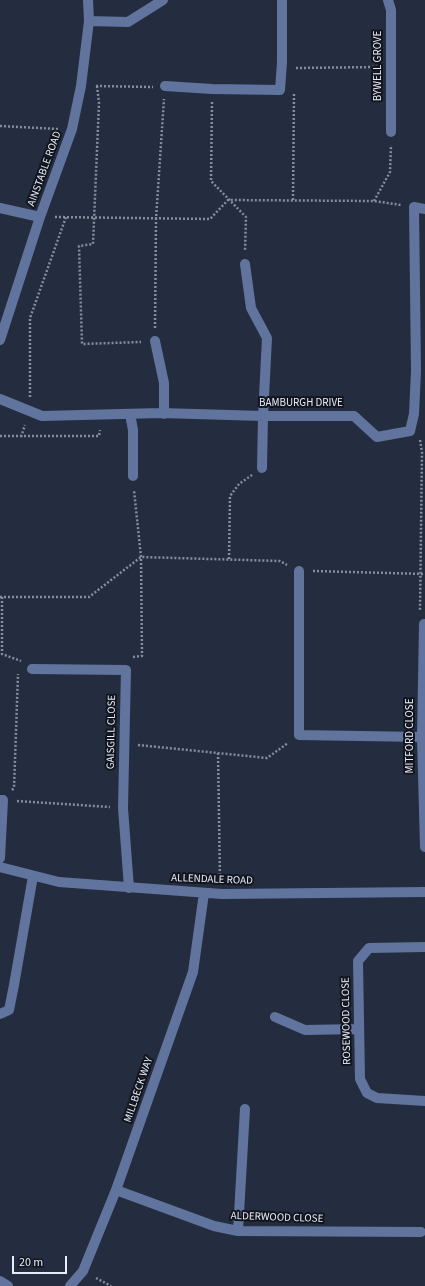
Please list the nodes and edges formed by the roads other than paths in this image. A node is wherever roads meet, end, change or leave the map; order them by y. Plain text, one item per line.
1 (88, 0) edge
2 (163, 0) edge
3 (282, 0) edge
4 (388, 0) edge
5 (89, 22) junction
6 (165, 86) road end
7 (391, 132) road end
8 (0, 208) edge
9 (425, 209) edge
10 (40, 217) junction
11 (245, 264) road end
12 (0, 340) edge
13 (155, 341) road end
14 (420, 371) edge
15 (0, 399) edge
16 (130, 414) junction
17 (164, 414) junction
18 (263, 416) junction
19 (262, 468) road end
20 (133, 476) road end
21 (299, 571) road end
22 (424, 624) road end
23 (32, 669) road end
24 (422, 737) junction
25 (2, 800) edge
26 (425, 847) edge
27 (0, 858) edge
28 (0, 867) edge
29 (33, 876) junction
30 (128, 888) junction
31 (425, 892) edge
32 (204, 893) junction
33 (425, 947) edge
34 (0, 1014) edge
35 (275, 1017) dead end
36 (359, 1029) junction
37 (425, 1101) edge
38 (245, 1109) dead end
39 (116, 1190) junction
40 (238, 1231) junction
41 (420, 1232) dead end
42 (0, 1281) edge
43 (8, 1286) edge
44 (70, 1286) edge

1 - 5 street, AINSTABLE ROAD
2 - 5 street
3 - 6 street
4 - 7 street, BYWELL GROVE
5 - 10 street, AINSTABLE ROAD
8 - 10 street
9 - 14 street, BAMBURGH DRIVE
10 - 12 street, AINSTABLE ROAD
11 - 18 street
13 - 17 street
14 - 18 street, BAMBURGH DRIVE
15 - 16 street, BAMBURGH DRIVE
16 - 17 street, BAMBURGH DRIVE
16 - 20 street
17 - 18 street, BAMBURGH DRIVE
18 - 19 street
21 - 24 street
22 - 24 street, MITFORD CLOSE
23 - 30 street, GAISGILL CLOSE
24 - 26 street, MITFORD CLOSE
25 - 27 street
28 - 29 street, ALLENDALE ROAD
29 - 30 street, ALLENDALE ROAD
29 - 34 street
30 - 32 street, ALLENDALE ROAD
31 - 32 street, ALLENDALE ROAD
32 - 39 street, MILLBECK WAY
33 - 36 street, ROSEWOOD CLOSE
35 - 36 street
36 - 37 street, ROSEWOOD CLOSE
38 - 40 street
39 - 40 street, ALDERWOOD CLOSE
39 - 44 street, MILLBECK WAY
40 - 41 street, ALDERWOOD CLOSE
42 - 43 street

